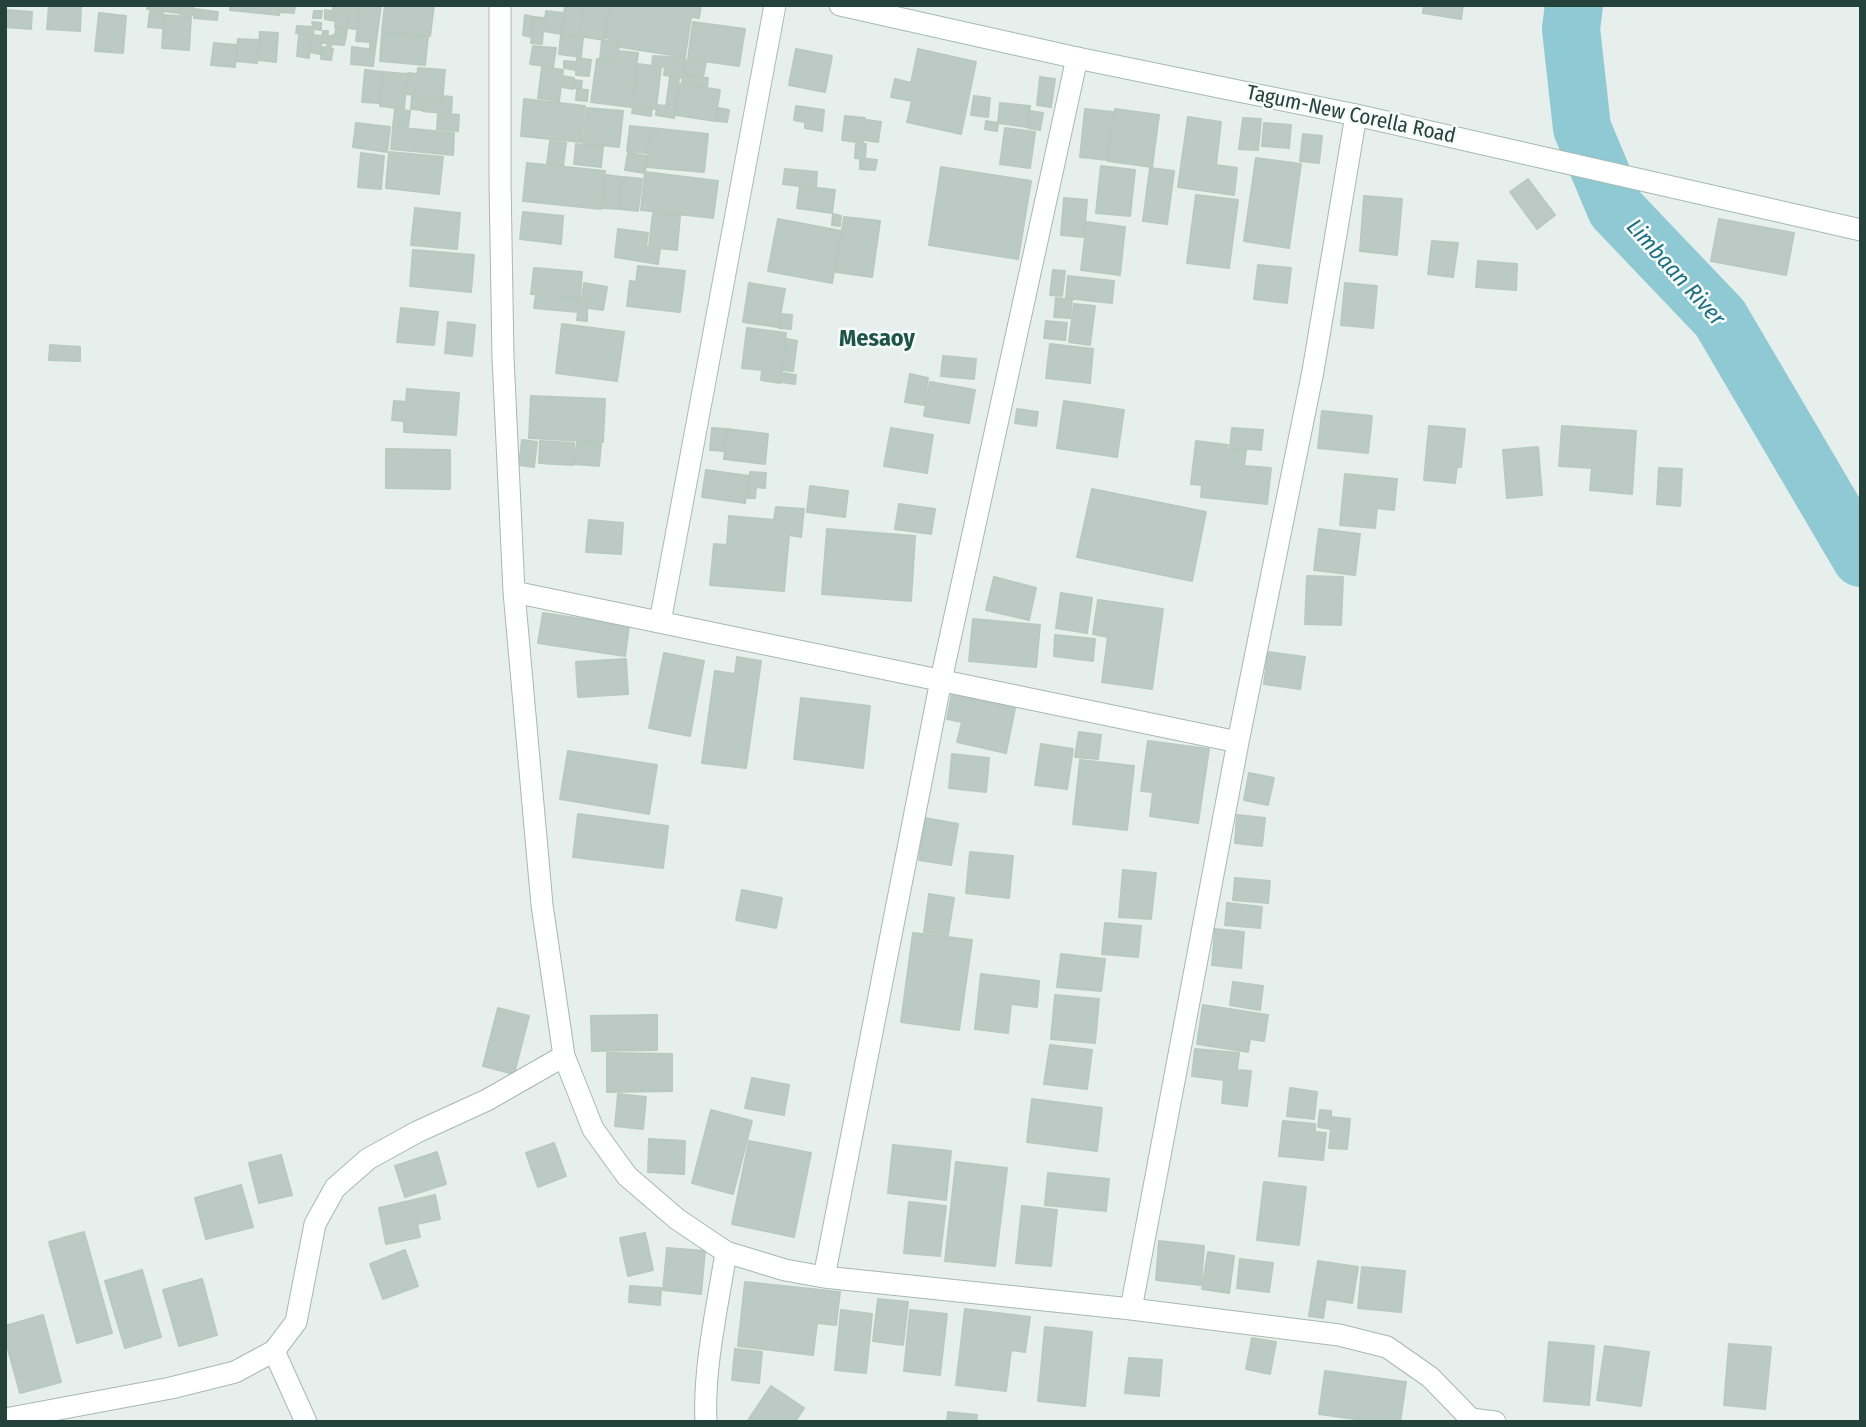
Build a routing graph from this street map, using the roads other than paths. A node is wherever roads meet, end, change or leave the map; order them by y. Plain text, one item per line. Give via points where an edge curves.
1 (500, 5) edge
2 (775, 5) edge
3 (840, 5) edge
4 (1077, 58) junction
5 (1356, 115) junction
6 (1861, 230) edge
7 (514, 592) junction
8 (660, 622) junction
9 (941, 680) junction
10 (1238, 742) junction
11 (564, 1056) junction
12 (726, 1252) junction
13 (824, 1277) junction
14 (1131, 1309) junction
15 (274, 1351) junction
16 (5, 1419) edge
17 (1471, 1420) edge
18 (306, 1422) edge
19 (706, 1422) edge
20 (1495, 1422) edge

1 - 7 street via 503,343
2 - 8 street
3 - 4 street, Tagum-New Corella Road
4 - 5 street, Tagum-New Corella Road
4 - 9 street
5 - 6 street, Tagum-New Corella Road
5 - 10 street via 1313,371
7 - 8 street
7 - 11 street via 542,905
8 - 9 street
9 - 10 street
9 - 13 street
10 - 14 street
11 - 12 street via 593,1129 627,1176 677,1219
11 - 15 street via 368,1159 335,1188 315,1224 296,1322
12 - 13 street
12 - 19 street
13 - 14 street
14 - 17 street via 1339,1335 1387,1347 1430,1377
15 - 16 street via 235,1372
15 - 18 street
17 - 20 street

